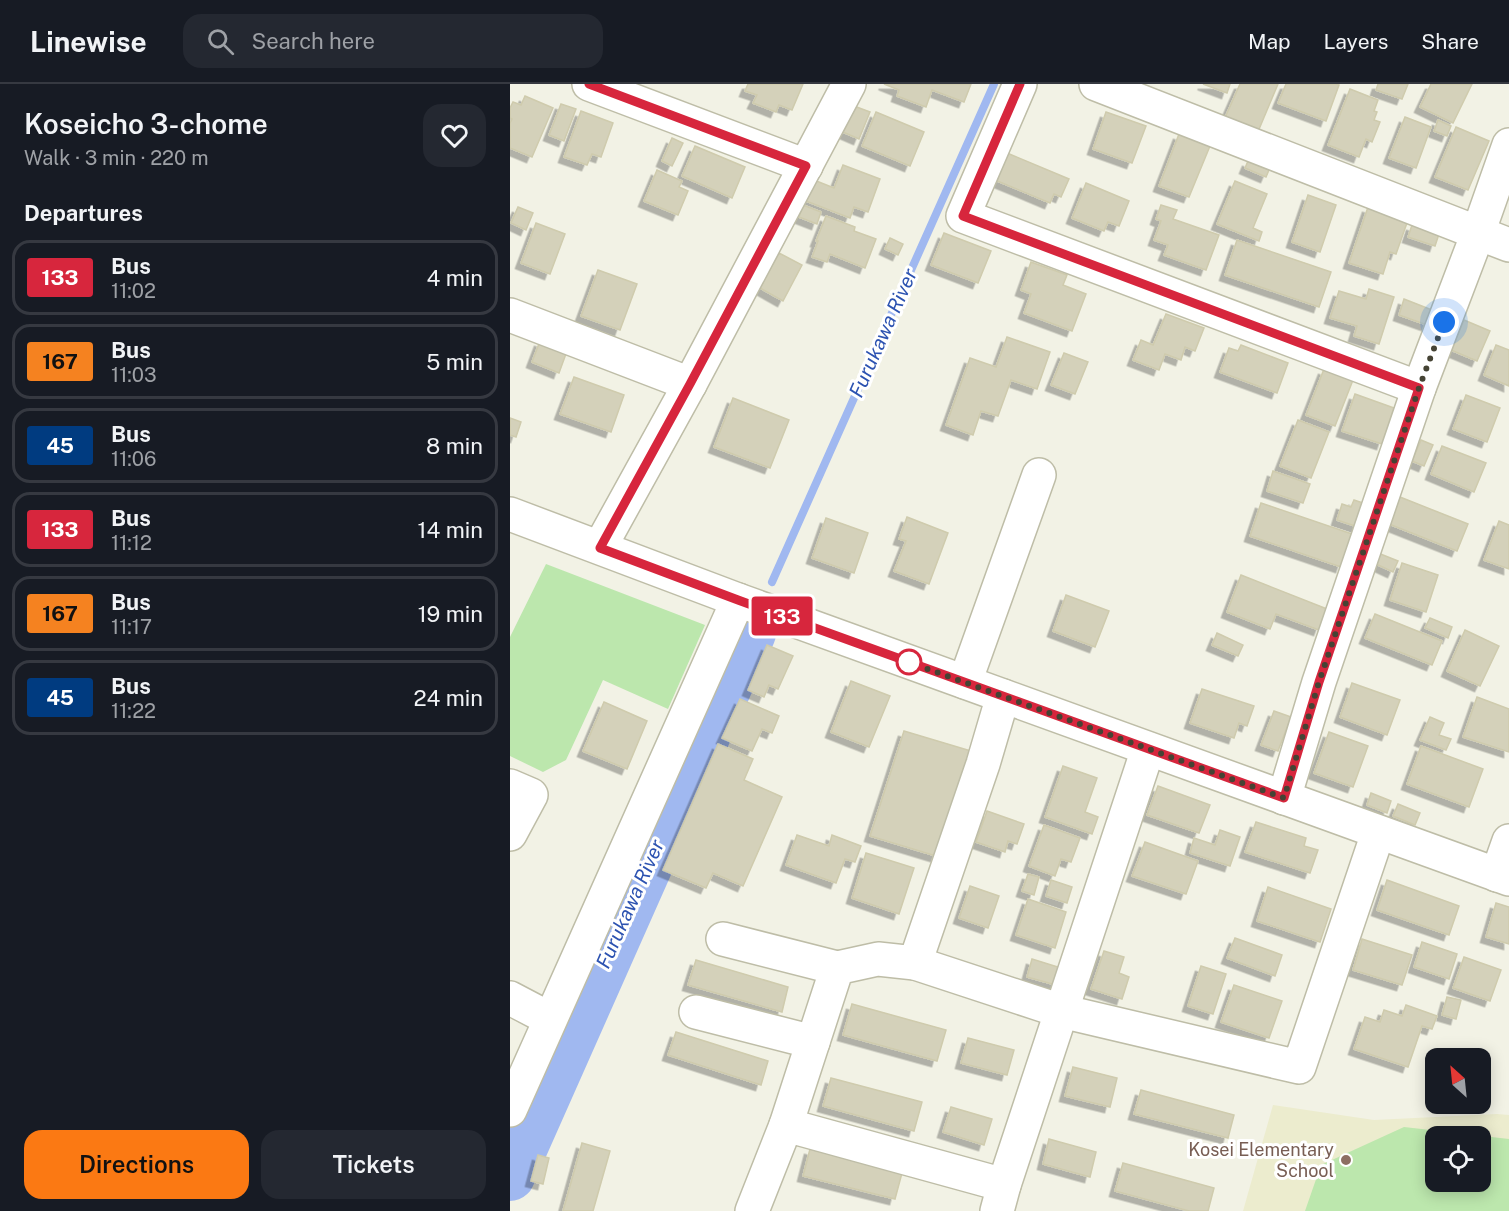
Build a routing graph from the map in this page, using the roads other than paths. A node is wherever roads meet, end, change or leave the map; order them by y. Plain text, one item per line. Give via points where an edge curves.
1 (589, 84) edge
2 (849, 84) edge
3 (1020, 84) edge
4 (1096, 84) edge
5 (1509, 145) edge
6 (806, 166) junction
7 (1478, 233) junction
8 (1509, 245) edge
9 (510, 315) edge
10 (690, 384) junction
11 (1419, 388) junction
12 (1039, 475) dead end
13 (510, 514) edge
14 (600, 548) junction
15 (738, 600) junction
16 (965, 682) junction
17 (1003, 696) junction
18 (1148, 749) junction
19 (510, 786) edge
20 (1284, 798) junction
21 (1378, 833) junction
22 (510, 834) edge
23 (1509, 841) edge
24 (1503, 877) edge
25 (723, 939) dead end
26 (915, 963) junction
27 (837, 968) junction
28 (510, 998) edge
29 (1061, 1011) junction
30 (696, 1012) dead end
31 (550, 1018) junction
32 (813, 1042) junction
33 (510, 1110) edge
34 (786, 1125) junction
35 (1001, 1198) edge
36 (752, 1211) edge

1 - 6 street
2 - 6 street
3 - 11 street via 963,216
4 - 7 street
5 - 7 street
6 - 10 street
7 - 8 street
7 - 11 street
9 - 10 street
10 - 14 street
11 - 20 street via 1319,682
12 - 16 street
13 - 14 street
14 - 15 street
15 - 16 street
15 - 31 street
16 - 17 street
17 - 18 street
17 - 26 street
18 - 20 street
18 - 29 street
19 - 22 street via 531,795
20 - 21 street
21 - 24 street
21 - 29 street via 1299,1068
23 - 24 street
25 - 27 street
26 - 27 street via 878,959
26 - 29 street
27 - 32 street
28 - 31 street
29 - 35 street
30 - 32 street
31 - 33 street
32 - 34 street
34 - 35 street
34 - 36 street

